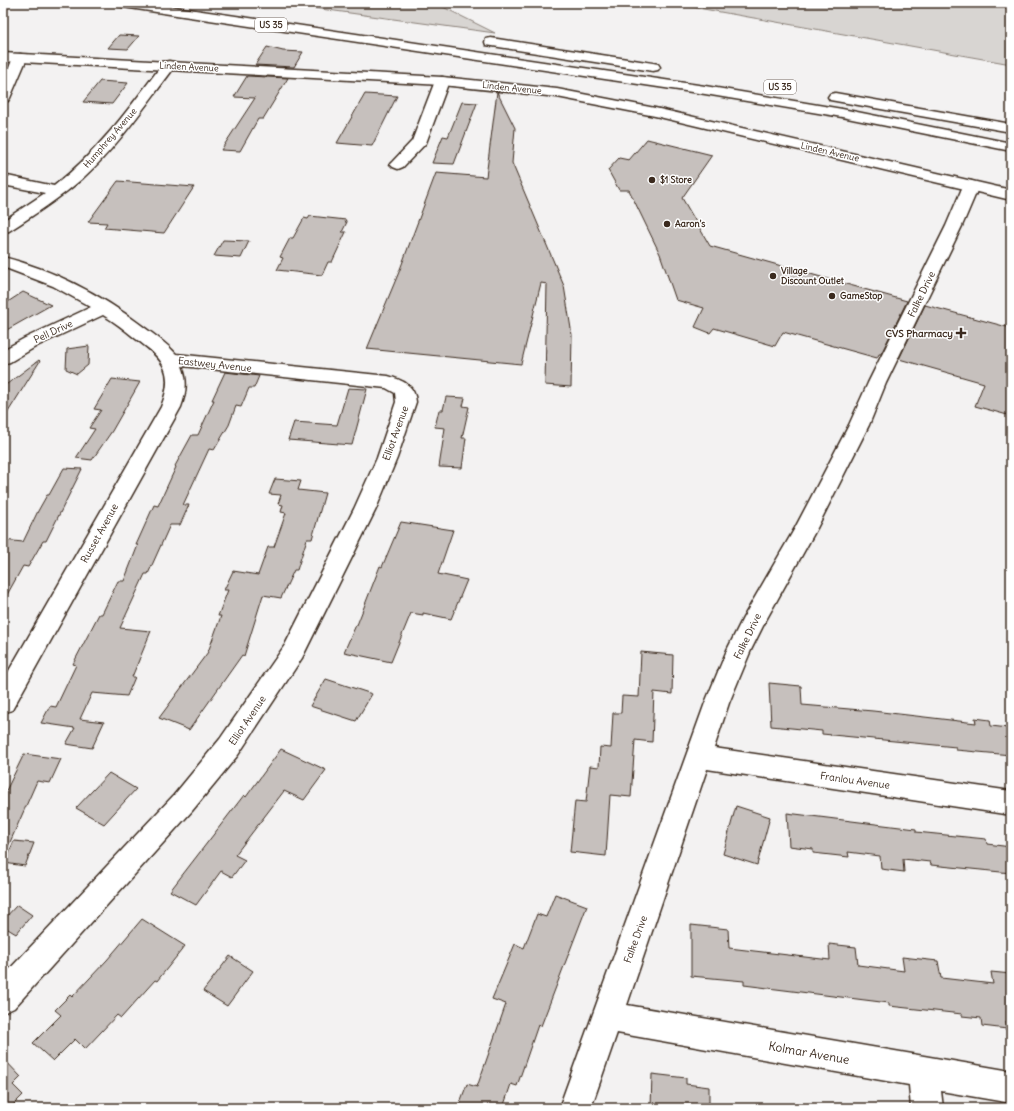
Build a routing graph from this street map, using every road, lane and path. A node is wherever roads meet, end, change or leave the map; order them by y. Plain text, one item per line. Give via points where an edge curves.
1 (123, 3) edge
2 (481, 41) dead end
3 (3, 57) edge
4 (20, 58) junction
5 (169, 65) junction
6 (667, 69) dead end
7 (442, 81) junction
8 (819, 94) dead end
9 (3, 98) edge
10 (1011, 127) edge
11 (1011, 147) edge
12 (398, 164) dead end
13 (3, 180) edge
14 (971, 186) junction
15 (58, 191) junction
16 (1011, 195) edge
17 (3, 228) edge
18 (3, 262) edge
19 (105, 307) junction
20 (3, 358) edge
21 (170, 359) junction
22 (403, 390) joint
23 (3, 703) edge
24 (698, 757) junction
25 (1011, 803) edge
26 (3, 998) edge
27 (607, 1016) junction
28 (923, 1072) junction
29 (1011, 1087) edge
30 (574, 1108) edge
31 (927, 1108) edge

1 - 11 main road, US 35 via 705,90 842,113
2 - 6 main road
3 - 4 main road, Linden Avenue
4 - 5 main road, Linden Avenue
4 - 9 main road
5 - 7 main road, Linden Avenue
5 - 15 main road, Humphrey Avenue via 96,156
7 - 12 main road via 418,143
7 - 14 main road, Linden Avenue via 588,98
8 - 10 main road
13 - 15 main road
14 - 16 main road, Linden Avenue
14 - 24 main road, Falke Drive via 859,425 744,640 717,703
15 - 17 main road, Humphrey Avenue
18 - 19 main road, Eastwey Avenue via 62,284
19 - 20 main road, Pell Drive
19 - 21 main road, Eastwey Avenue via 154,343
21 - 22 main road, Eastwey Avenue via 388,382
21 - 23 main road, Russet Avenue via 176,372 177,383 171,407
22 - 26 main road, Elliot Avenue via 406,402 387,458 365,509 294,651 229,747 183,803
24 - 25 main road, Franlou Avenue
24 - 27 main road, Falke Drive
27 - 28 main road, Kolmar Avenue
27 - 30 main road, Falke Drive
28 - 29 main road, Kolmar Avenue
28 - 31 main road

